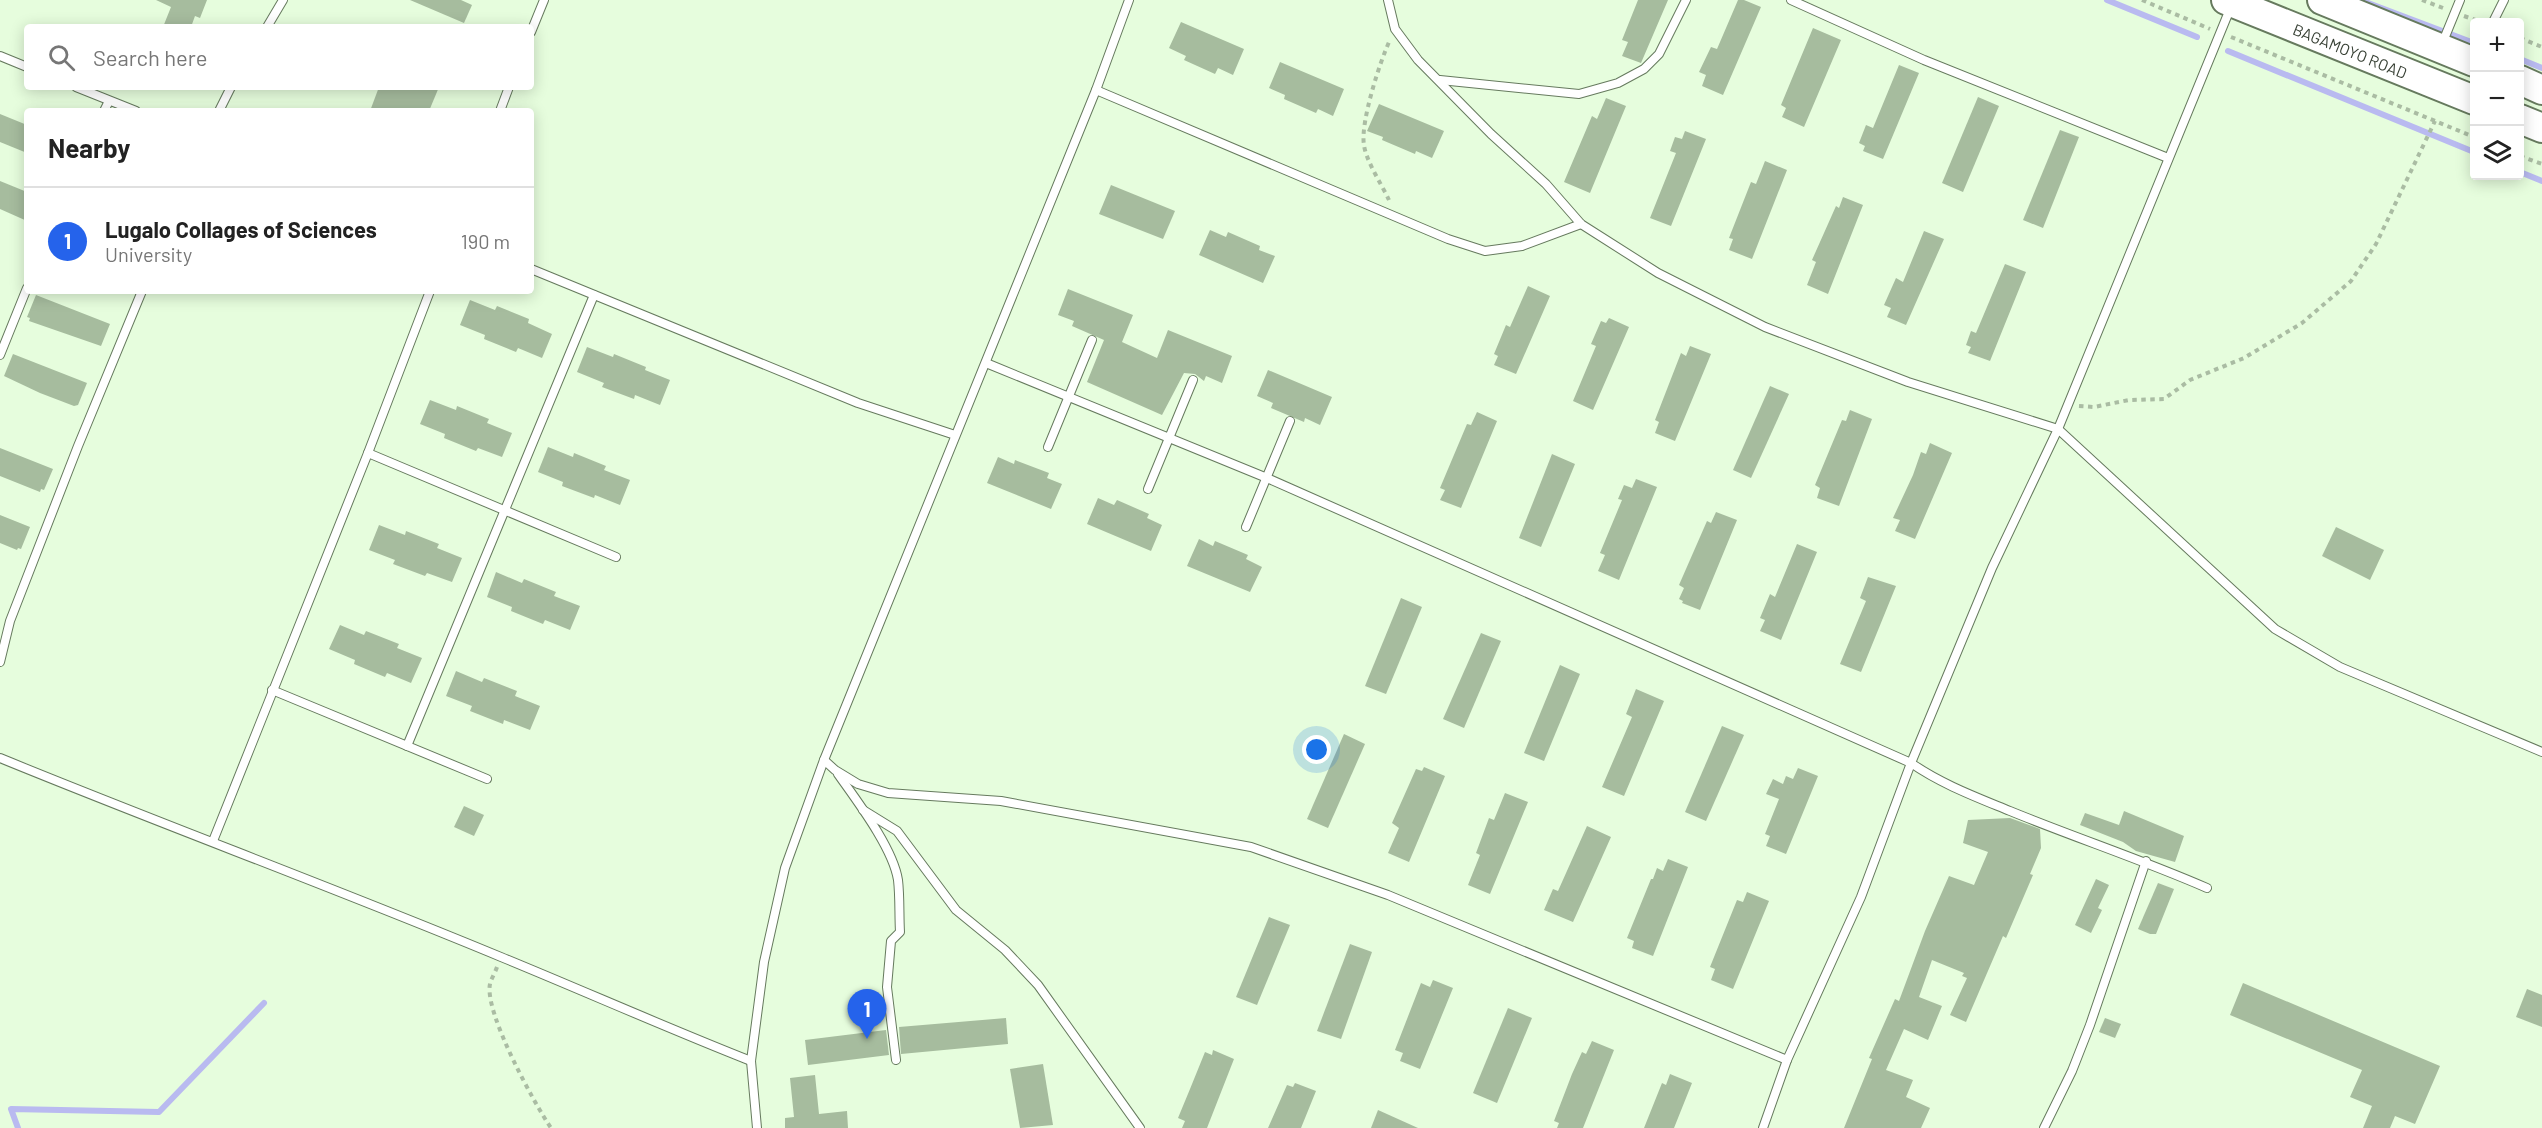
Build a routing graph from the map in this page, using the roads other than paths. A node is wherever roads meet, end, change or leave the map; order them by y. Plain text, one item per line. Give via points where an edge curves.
1 (283, 0) edge
2 (544, 0) edge
3 (1129, 0) edge
4 (1388, 0) edge
5 (1686, 0) edge
6 (1791, 0) edge
7 (2322, 0) edge
8 (2460, 0) edge
9 (2504, 0) edge
10 (2231, 1) edge
11 (2495, 18) edge
12 (269, 24) edge
13 (534, 25) edge
14 (2441, 49) junction
15 (0, 56) edge
16 (2470, 60) edge
17 (24, 66) edge
18 (1440, 80) junction
19 (2524, 83) edge
20 (84, 90) edge
21 (230, 90) edge
22 (508, 90) edge
23 (1096, 90) junction
24 (2542, 90) edge
25 (2470, 98) edge
26 (109, 100) junction
27 (105, 108) edge
28 (129, 108) edge
29 (220, 108) edge
30 (501, 108) edge
31 (2524, 121) edge
32 (2542, 128) edge
33 (2168, 158) junction
34 (1581, 224) junction
35 (534, 270) edge
36 (25, 294) edge
37 (141, 294) edge
38 (429, 294) edge
39 (594, 295) junction
40 (1092, 340) dead end
41 (0, 355) edge
42 (986, 363) junction
43 (1193, 380) dead end
44 (1069, 397) junction
45 (1290, 421) dead end
46 (2058, 429) junction
47 (955, 435) junction
48 (1170, 438) junction
49 (1048, 447) dead end
50 (368, 453) junction
51 (1267, 478) junction
52 (1148, 489) dead end
53 (504, 511) junction
54 (1246, 527) dead end
55 (616, 557) dead end
56 (0, 662) edge
57 (272, 690) junction
58 (407, 746) junction
59 (2542, 752) edge
60 (0, 758) edge
61 (824, 760) junction
62 (1911, 763) junction
63 (835, 770) junction
64 (487, 779) dead end
65 (863, 810) junction
66 (213, 841) junction
67 (2146, 861) junction
68 (2207, 888) dead end
69 (1787, 1059) junction
70 (896, 1060) dead end
71 (751, 1061) junction
72 (757, 1128) edge
73 (1140, 1128) edge
74 (1763, 1128) edge
75 (2044, 1128) edge

1 - 12 lane
2 - 13 lane
3 - 23 lane
4 - 18 lane via 1395,29 1418,60
5 - 18 lane via 1659,54 1644,69 1618,83 1579,94
6 - 33 lane via 1924,60
7 - 14 highway
8 - 14 lane
9 - 11 lane
10 - 25 highway, BAGAMOYO ROAD
10 - 33 lane via 2221,34
14 - 16 highway
15 - 17 lane
18 - 34 lane
19 - 24 highway
20 - 26 lane
21 - 29 lane
22 - 30 lane
23 - 34 lane via 1448,239 1485,251 1522,246
23 - 42 lane
26 - 27 lane
26 - 28 lane
31 - 32 highway
33 - 46 lane
34 - 46 lane via 1658,273 1765,327 1908,382
35 - 39 lane
36 - 41 lane
37 - 56 lane via 10,621
38 - 50 lane
39 - 47 lane via 858,403
39 - 53 lane
40 - 44 lane
42 - 44 lane
42 - 47 lane
43 - 48 lane
44 - 48 lane
44 - 49 lane
45 - 51 lane
46 - 59 lane via 2275,629 2340,667
46 - 62 lane via 1992,568
47 - 61 lane
48 - 51 lane
48 - 52 lane
50 - 53 lane
50 - 57 lane
51 - 54 lane
51 - 62 lane
53 - 55 lane
53 - 58 lane
57 - 58 lane
57 - 66 lane
58 - 64 lane
60 - 66 lane
61 - 63 lane
61 - 71 lane via 785,868 764,962
62 - 67 lane via 1926,774 2070,836
62 - 69 lane via 1861,897
63 - 65 lane
63 - 69 lane via 858,784 888,793 1001,801 1251,847 1388,895
65 - 70 lane via 891,858 898,879 900,932 891,941 887,987
65 - 73 lane via 897,831 956,910 1005,950 1038,985
66 - 71 lane
67 - 68 lane
67 - 75 lane via 2090,1025
69 - 74 lane
71 - 72 lane

